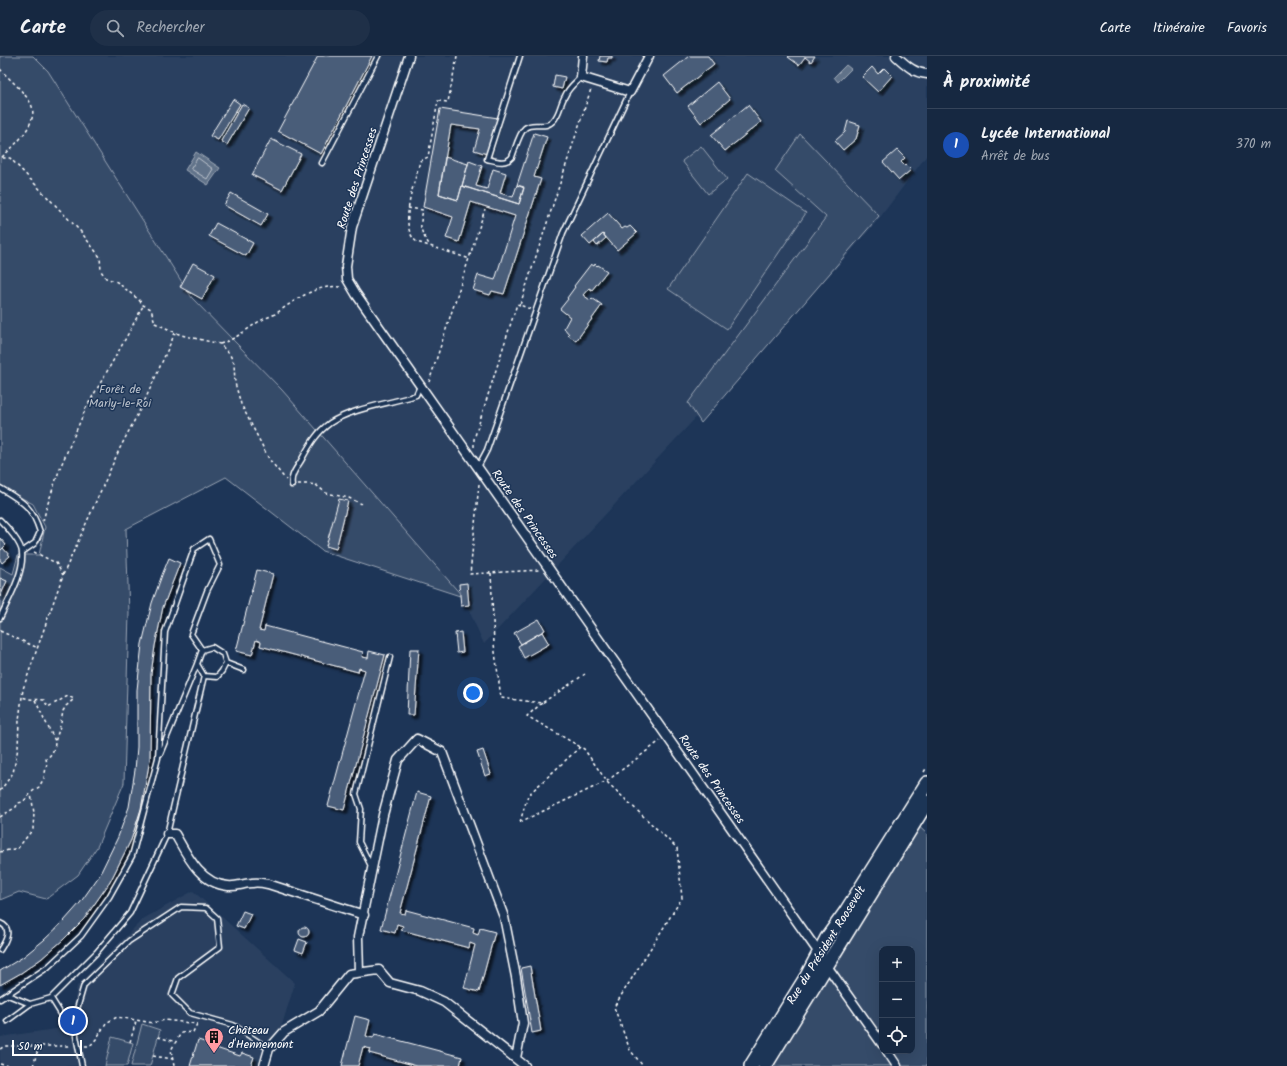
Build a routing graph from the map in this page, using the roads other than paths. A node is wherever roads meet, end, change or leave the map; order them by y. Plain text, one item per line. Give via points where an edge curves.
1 (378, 56) edge
2 (409, 56) edge
3 (520, 56) edge
4 (583, 56) edge
5 (649, 56) edge
6 (896, 56) edge
7 (927, 74) edge
8 (581, 77) junction
9 (630, 92) junction
10 (322, 163) dead end
11 (424, 387) junction
12 (477, 466) junction
13 (292, 485) road end
14 (0, 488) edge
15 (0, 520) edge
16 (22, 552) junction
17 (0, 618) edge
18 (202, 650) junction
19 (390, 657) dead end
20 (226, 663) junction
21 (197, 664) junction
22 (244, 670) dead end
23 (204, 676) junction
24 (158, 758) junction
25 (927, 783) edge
26 (927, 802) edge
27 (167, 834) junction
28 (372, 869) junction
29 (364, 915) junction
30 (0, 922) edge
31 (0, 950) edge
32 (819, 953) junction
33 (827, 966) junction
34 (359, 972) junction
35 (8, 995) junction
36 (51, 998) junction
37 (0, 999) edge
38 (30, 1004) junction
39 (7, 1021) dead end
40 (66, 1022) dead end
41 (879, 1040) edge
42 (269, 1050) junction
43 (889, 1054) edge
44 (516, 1058) junction
45 (82, 1066) edge
46 (264, 1066) edge
47 (525, 1066) edge
48 (751, 1066) edge
49 (765, 1066) edge
50 (897, 1066) edge

1 - 10 lane
2 - 11 street, Route des Princesses via 352,227 346,266 347,280
3 - 8 lane via 487,159 501,162 510,160 522,131 526,127 550,124 558,113 564,96
4 - 8 street
5 - 9 street
6 - 7 street via 920,74
8 - 9 street
9 - 12 lane via 563,233 487,450
11 - 12 street, Route des Princesses
11 - 13 lane via 410,398 356,412 330,423 317,435 304,455 292,475
12 - 32 street, Route des Princesses
14 - 16 lane via 25,503 36,518 40,532 35,543
15 - 16 lane via 11,531
16 - 17 lane via 20,573
18 - 20 lane via 212,647 223,654
18 - 21 lane
18 - 24 lane via 191,634 220,565 209,539 194,550 165,632
19 - 28 lane via 356,794 361,808 359,842
20 - 22 lane
20 - 23 lane via 217,677
21 - 23 lane
21 - 24 lane
23 - 27 lane
24 - 35 lane via 132,856 109,897 81,936 48,967
25 - 32 main road, Rue du Président Roosevelt
26 - 33 main road, Rue du Président Roosevelt
27 - 29 street via 175,834 191,862 203,875 217,883 227,886 268,884
27 - 36 lane via 130,913 96,953
28 - 29 street
28 - 44 street via 398,760 417,738 442,752 504,917 523,1023
29 - 34 street via 358,937
30 - 31 lane via 7,928 7,934
32 - 48 main road, Rue du Président Roosevelt
33 - 41 street
33 - 49 main road, Rue du Président Roosevelt
34 - 42 street via 349,974 319,1011 284,1032
34 - 44 street via 378,970 390,983 420,991 444,1002
35 - 37 lane
35 - 38 lane
36 - 38 lane
36 - 40 lane
38 - 39 lane
42 - 45 lane via 232,1025 190,1013 172,995 178,978 220,947 217,918 206,908 181,907 129,941 84,986 77,1009 76,1025
42 - 46 street
43 - 50 street
44 - 47 street

